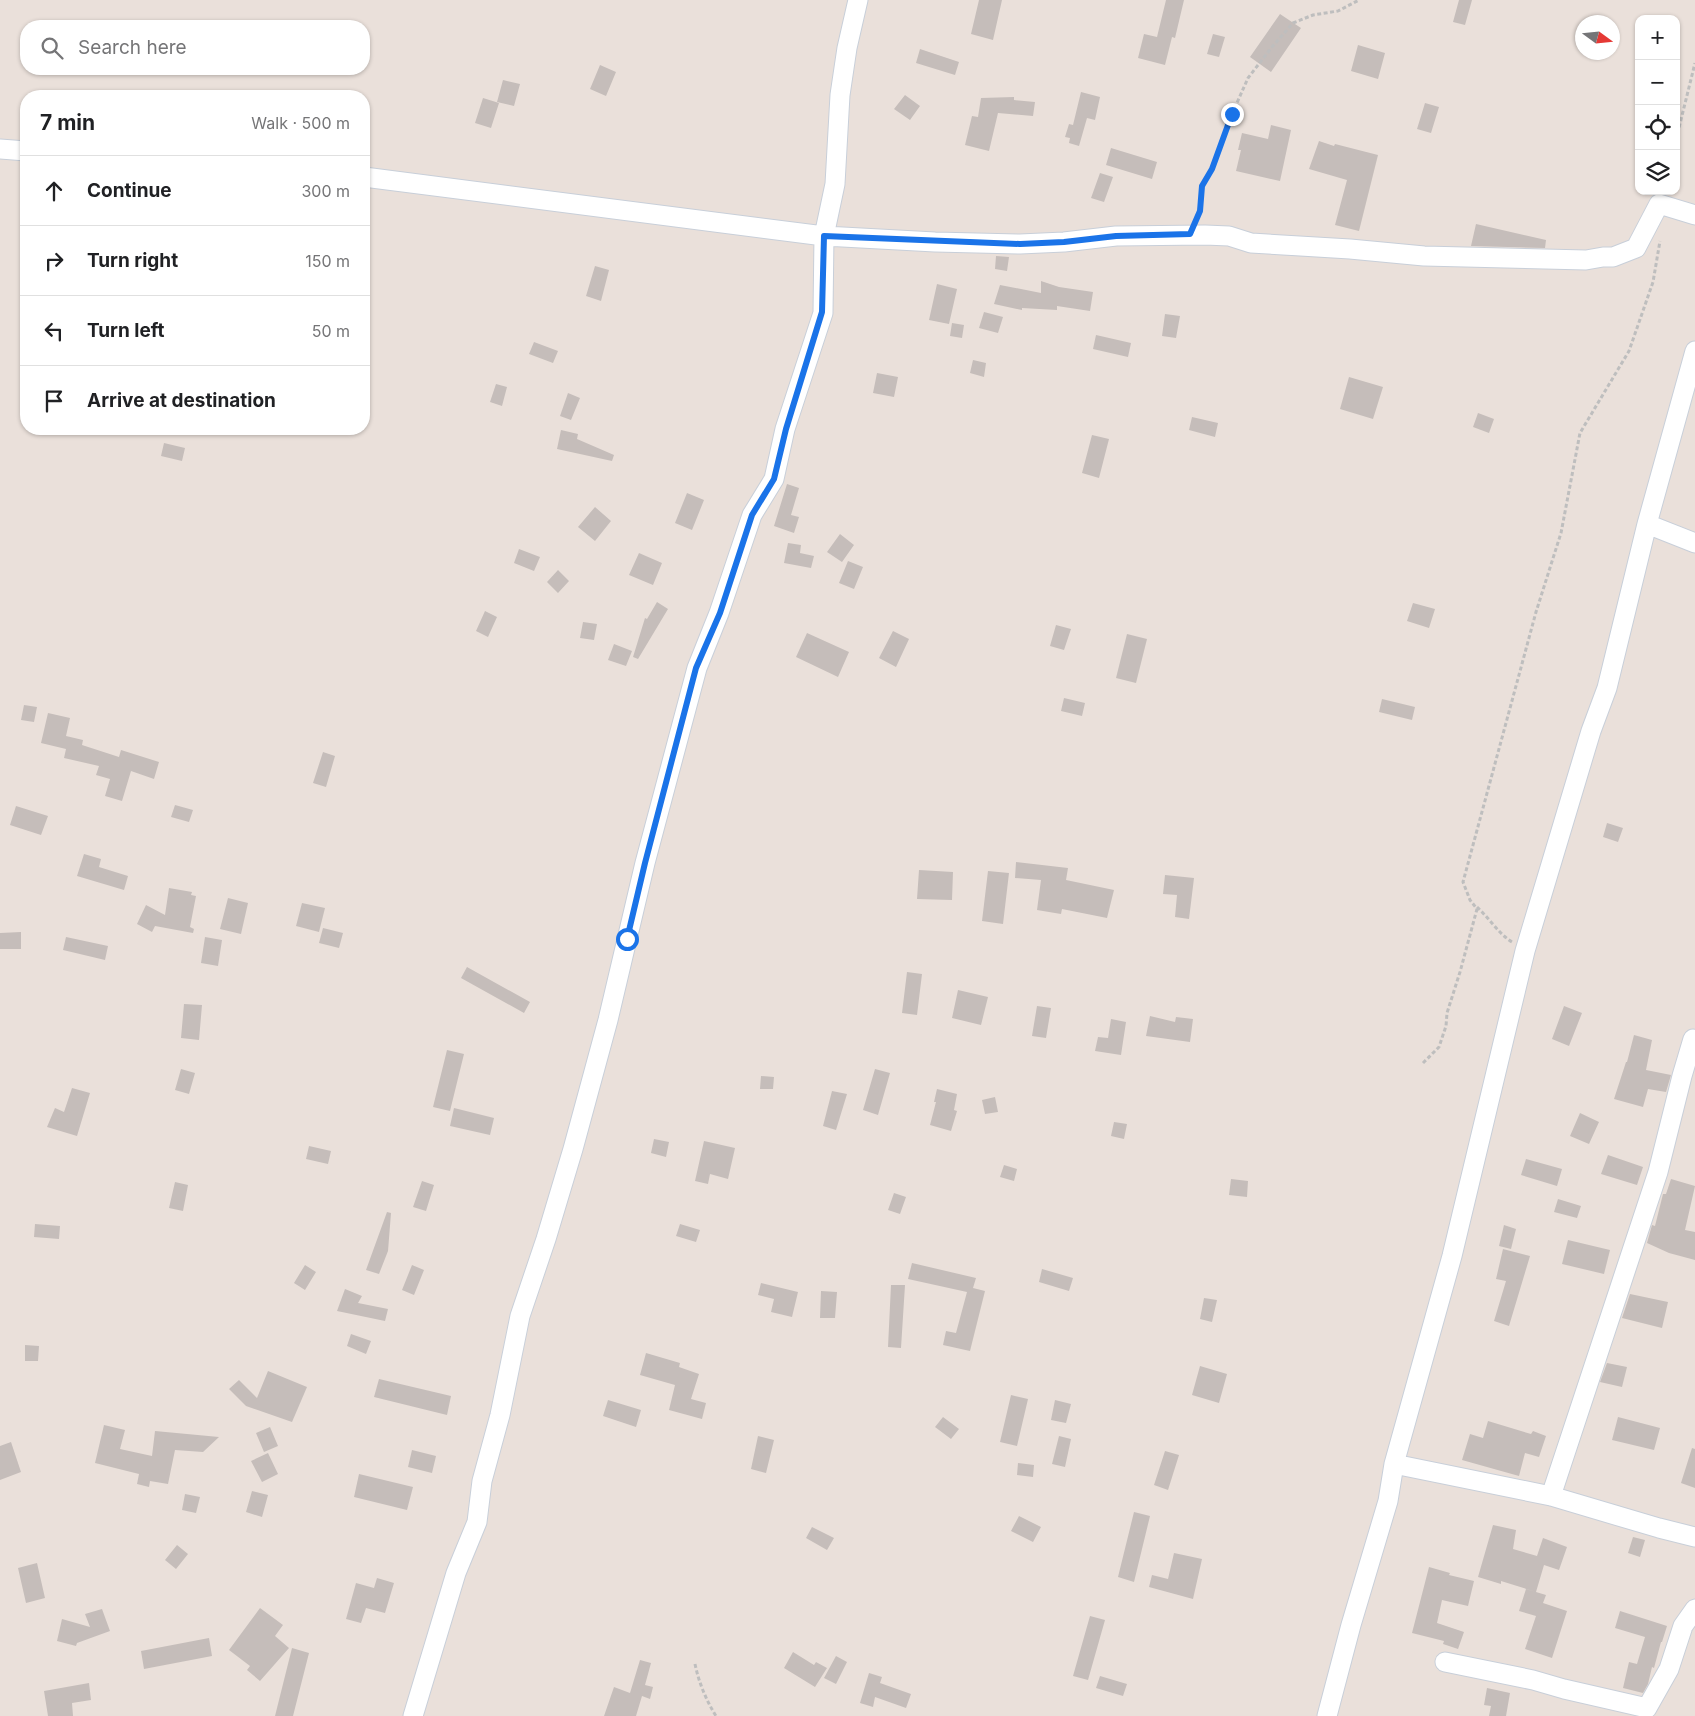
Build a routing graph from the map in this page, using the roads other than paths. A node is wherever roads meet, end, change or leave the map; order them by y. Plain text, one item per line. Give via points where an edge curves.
1 (858, 0) edge
2 (0, 149) edge
3 (20, 151) edge
4 (370, 178) edge
5 (1695, 214) edge
6 (824, 236) junction
7 (1695, 351) edge
8 (1646, 524) junction
9 (1695, 543) edge
10 (1693, 1039) dead end
11 (1394, 1464) junction
12 (1551, 1496) junction
13 (1695, 1537) edge
14 (1695, 1609) edge
15 (1445, 1662) dead end
16 (413, 1716) edge
17 (1327, 1716) edge

1 - 6 street via 840,95 835,184
2 - 3 street
4 - 6 street
5 - 6 street via 1659,204 1636,248 1613,257 1586,260 1424,256 1251,243 1229,236 1190,234 1020,244
6 - 16 street via 822,312 774,479 752,515 720,613 696,668 608,1020 546,1239 520,1316 500,1415 482,1481 477,1522 456,1573
7 - 8 street
8 - 9 street
8 - 11 street via 1607,688 1591,730 1525,951 1452,1256
10 - 12 street via 1658,1172
11 - 12 street
11 - 17 street via 1388,1502
12 - 13 street
14 - 15 street via 1683,1626 1669,1668 1646,1708

